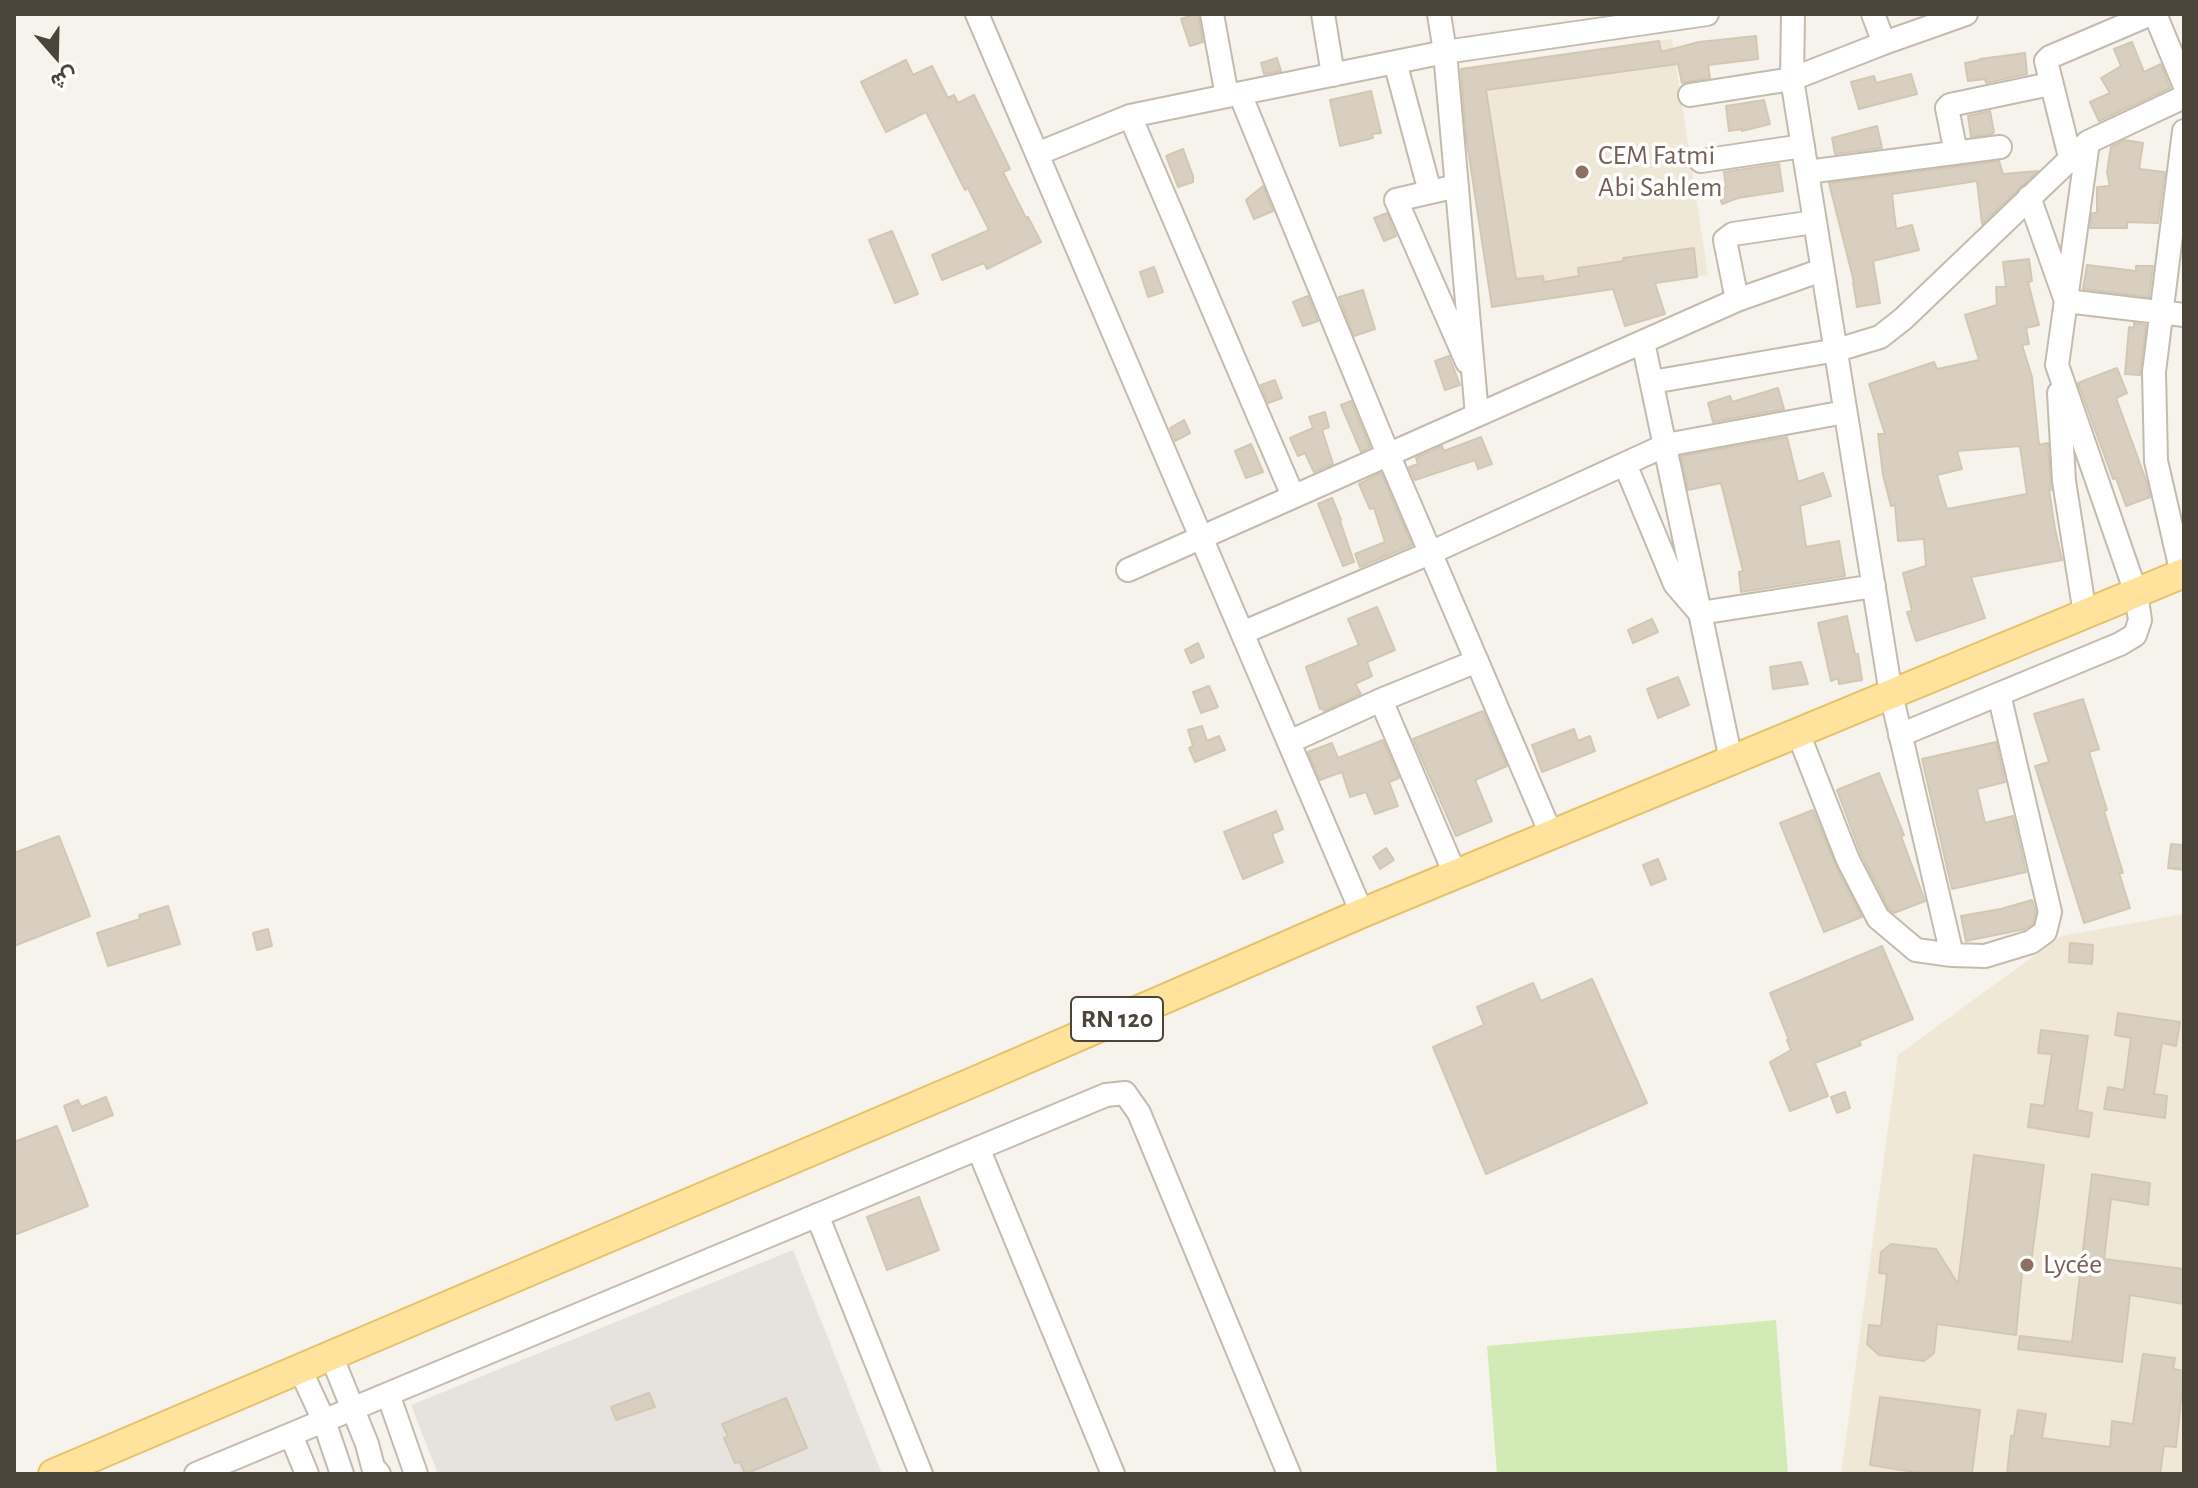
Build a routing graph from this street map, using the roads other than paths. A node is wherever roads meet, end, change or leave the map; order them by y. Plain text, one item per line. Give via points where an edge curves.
1 (977, 14) edge
2 (1212, 14) edge
3 (1323, 14) edge
4 (1439, 14) edge
5 (1706, 14) edge
6 (1793, 14) edge
7 (1873, 14) edge
8 (1966, 14) edge
9 (2153, 14) edge
10 (1582, 23) edge
11 (1884, 43) junction
12 (1445, 52) junction
13 (1395, 62) junction
14 (1333, 75) junction
15 (1792, 79) junction
16 (2050, 84) junction
17 (2184, 84) edge
18 (1233, 95) junction
19 (1690, 95) dead end
20 (2184, 97) edge
21 (1130, 116) junction
22 (2184, 131) edge
23 (2088, 142) junction
24 (1803, 146) junction
25 (2000, 147) dead end
26 (1956, 153) junction
27 (1037, 154) junction
28 (2070, 157) junction
29 (1701, 161) dead end
30 (1807, 172) junction
31 (1457, 186) junction
32 (1430, 192) junction
33 (2029, 197) junction
34 (1814, 222) junction
35 (1822, 270) junction
36 (1737, 300) junction
37 (2066, 301) junction
38 (2161, 312) junction
39 (2184, 315) edge
40 (1643, 342) junction
41 (1837, 350) junction
42 (2057, 365) junction
43 (1474, 379) junction
44 (1652, 382) junction
45 (1845, 412) junction
46 (1477, 415) junction
47 (1666, 445) junction
48 (1388, 454) junction
49 (1625, 464) junction
50 (1293, 496) junction
51 (1201, 537) junction
52 (1430, 553) junction
53 (1128, 570) dead end
54 (2183, 574) edge
55 (1874, 586) junction
56 (2136, 593) junction
57 (1700, 613) junction
58 (2085, 614) junction
59 (1242, 633) junction
60 (1477, 661) junction
61 (1891, 694) junction
62 (1999, 694) junction
63 (1381, 700) junction
64 (1798, 733) junction
65 (1900, 735) junction
66 (1289, 742) junction
67 (1731, 760) junction
68 (1551, 834) junction
69 (1455, 874) junction
70 (1362, 913) junction
71 (1952, 955) junction
72 (978, 1148) junction
73 (817, 1215) junction
74 (331, 1355) junction
75 (300, 1369) junction
76 (388, 1394) junction
77 (352, 1409) junction
78 (324, 1421) junction
79 (291, 1435) junction
80 (53, 1474) edge
81 (196, 1474) edge
82 (307, 1474) edge
83 (342, 1474) edge
84 (379, 1474) edge
85 (416, 1474) edge
86 (921, 1474) edge
87 (1113, 1474) edge
88 (1289, 1474) edge

1 - 27 street
2 - 18 street
3 - 14 street
4 - 12 street
5 - 10 street
6 - 15 street
7 - 11 street
8 - 11 street
9 - 16 street via 2050,57
9 - 17 street
10 - 12 street
11 - 15 street
12 - 13 street
12 - 31 street
13 - 14 street
13 - 32 street
14 - 18 street
15 - 19 street
15 - 24 street
16 - 26 street via 1950,105
16 - 28 street
18 - 21 street
18 - 48 street
20 - 23 street
21 - 27 street
21 - 50 street
22 - 38 street
23 - 28 street
23 - 37 street
24 - 29 street
24 - 30 street
25 - 26 street
26 - 30 street
27 - 51 street
28 - 33 street
30 - 34 street
31 - 32 street
31 - 43 street
32 - 43 street via 1396,200
33 - 37 street
33 - 41 street via 1903,319 1880,337
34 - 35 street
34 - 36 street via 1733,234 1725,240
35 - 36 street
35 - 41 street
36 - 40 street
37 - 38 street
37 - 42 street
38 - 39 street
38 - 54 street via 2154,372 2156,461
40 - 44 street
40 - 46 street
41 - 44 street
41 - 45 street
42 - 56 street
42 - 58 street via 2064,481
43 - 46 street
44 - 47 street
45 - 47 street
45 - 55 street
46 - 48 street
47 - 49 street
47 - 57 street
48 - 50 street
48 - 52 street
49 - 52 street
49 - 57 street via 1675,584
50 - 51 street
51 - 53 street
51 - 59 street
52 - 59 street
52 - 60 street
54 - 56 main road, RN 120
55 - 57 street
55 - 61 street
56 - 58 main road, RN 120
56 - 62 street via 2140,620 2135,635
57 - 67 street
58 - 61 main road, RN 120
59 - 66 street
60 - 63 street
60 - 68 street
61 - 64 main road, RN 120
61 - 65 street
62 - 65 street
62 - 71 street via 2050,912 2045,932 2031,942 1985,956
63 - 66 street
63 - 69 street
64 - 67 main road, RN 120
64 - 71 street via 1848,860 1878,918 1916,950
65 - 71 street
66 - 70 street
67 - 68 main road, RN 120
68 - 69 main road, RN 120
69 - 70 main road, RN 120
70 - 74 main road, RN 120
72 - 73 street
72 - 87 street
72 - 88 street via 1106,1095 1125,1093 1139,1113
73 - 76 street
73 - 86 street
74 - 75 main road, RN 120
74 - 77 street
75 - 78 street
75 - 80 main road, RN 120
76 - 77 street
76 - 85 street
77 - 78 street
77 - 84 street
78 - 79 street
78 - 83 street
79 - 81 street
79 - 82 street

